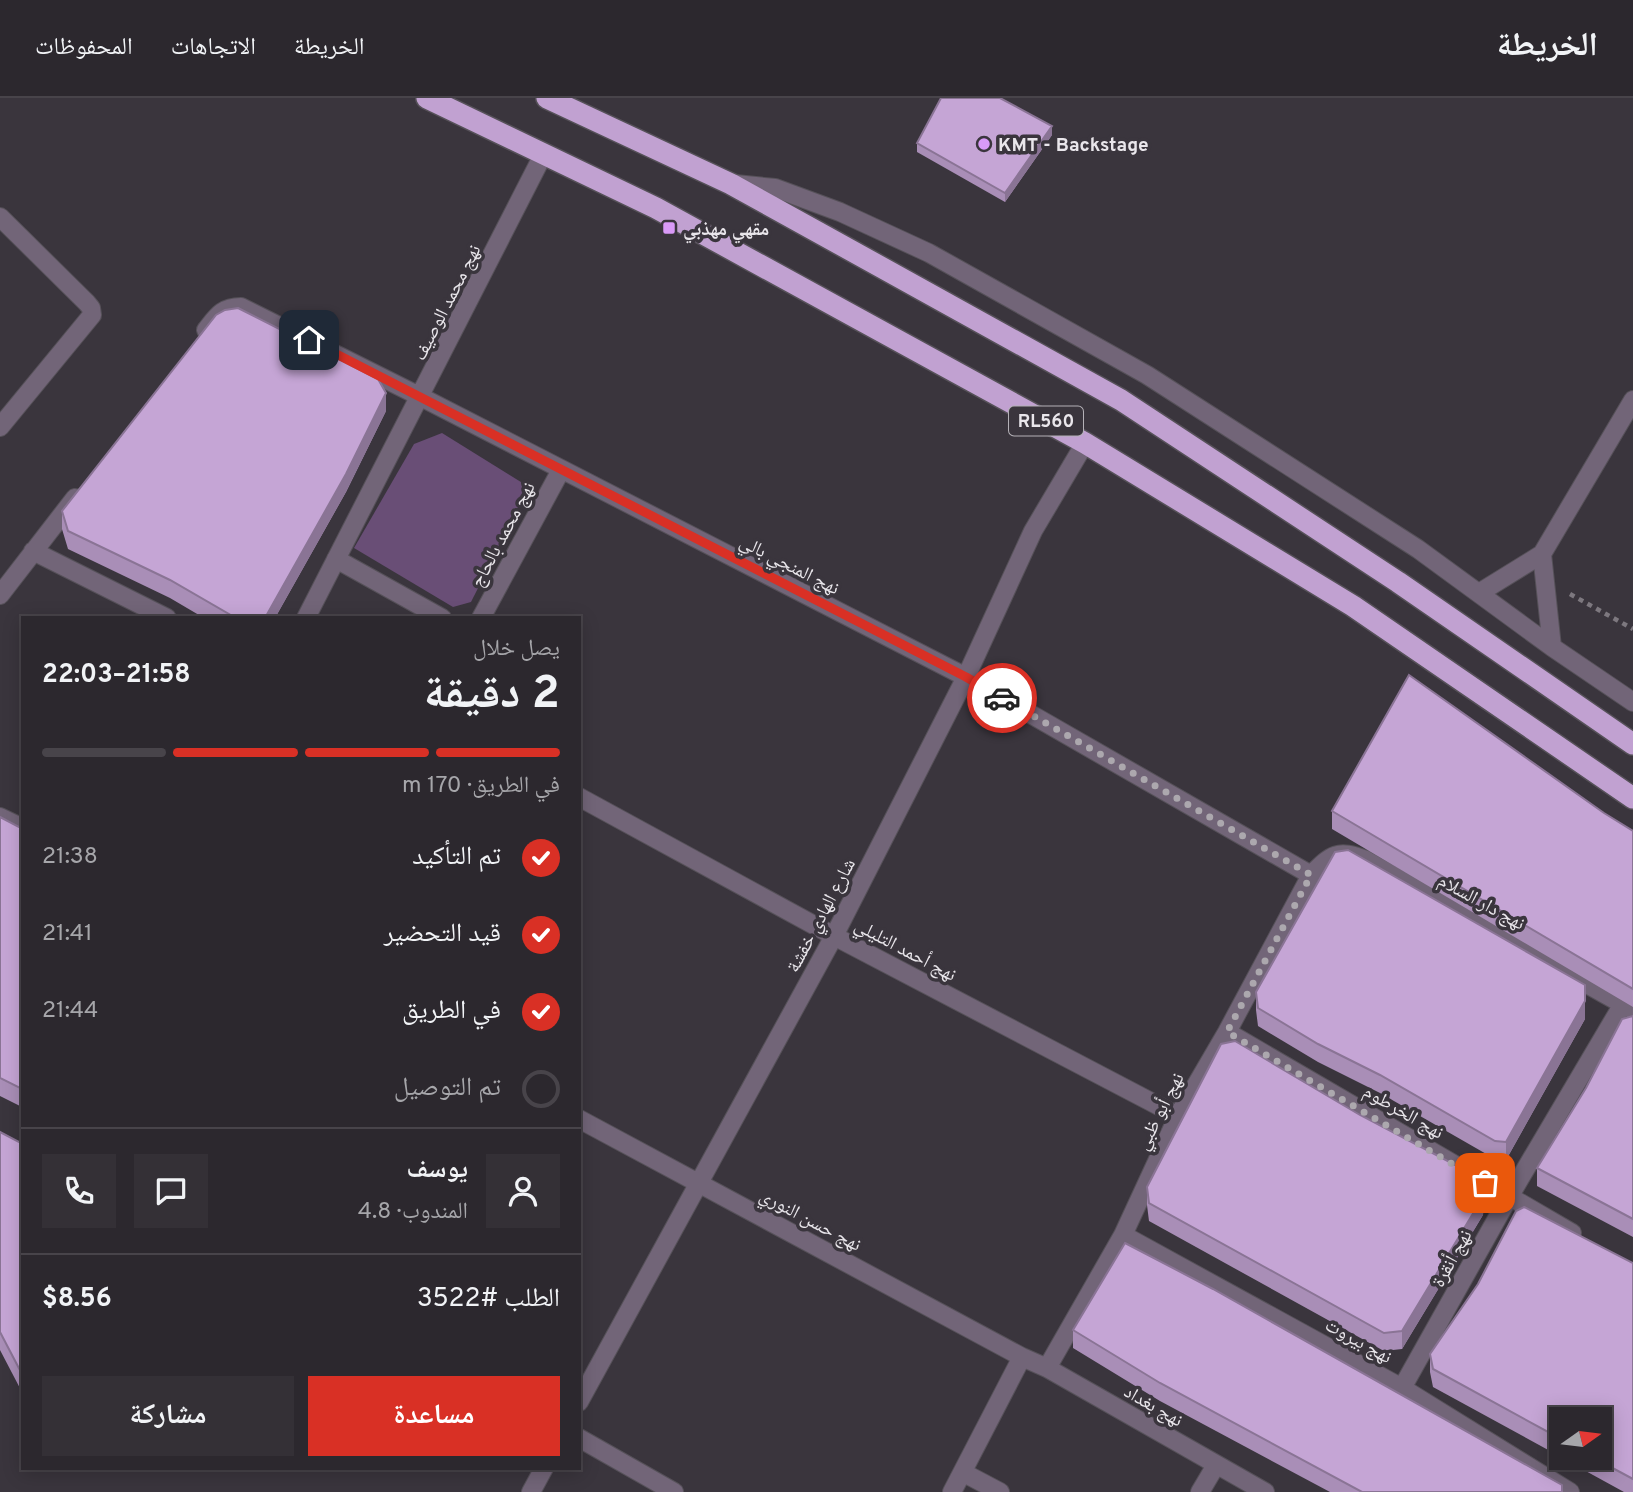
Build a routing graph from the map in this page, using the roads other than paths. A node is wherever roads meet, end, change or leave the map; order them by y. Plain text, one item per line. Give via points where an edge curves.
1 (427, 98) edge
2 (547, 98) edge
3 (544, 153) junction
4 (731, 184) junction
5 (0, 217) edge
6 (195, 344) edge
7 (421, 397) junction
8 (1633, 400) edge
9 (0, 427) edge
10 (1085, 443) junction
11 (561, 470) junction
12 (84, 486) edge
13 (33, 551) junction
14 (1542, 554) junction
15 (336, 559) junction
16 (1479, 593) junction
17 (0, 595) edge
18 (163, 616) edge
19 (307, 616) edge
20 (438, 616) edge
21 (482, 616) edge
22 (1552, 647) junction
23 (966, 677) junction
24 (1633, 702) edge
25 (1633, 744) edge
26 (581, 798) edge
27 (1633, 798) edge
28 (0, 817) edge
29 (21, 827) edge
30 (1311, 875) junction
31 (834, 936) junction
32 (1628, 1007) edge
33 (1227, 1032) junction
34 (1178, 1115) junction
35 (581, 1120) edge
36 (699, 1182) junction
37 (1509, 1197) junction
38 (1123, 1235) junction
39 (1588, 1242) edge
40 (1022, 1357) junction
41 (1047, 1368) junction
42 (1402, 1388) junction
43 (581, 1398) edge
44 (581, 1439) edge
45 (1216, 1465) junction
46 (543, 1470) edge
47 (964, 1473) junction
48 (531, 1492) edge
49 (674, 1492) edge
50 (952, 1492) edge
51 (1000, 1492) edge
52 (1200, 1492) edge
53 (1265, 1492) edge
54 (1570, 1492) edge

1 - 3 highway, RL560
2 - 4 highway, RL560
3 - 7 street, نهج محمد الوصيف
3 - 10 highway, RL560 via 656,208
4 - 16 street via 775,188 941,259 1147,375
4 - 25 highway, RL560 via 1121,400
5 - 9 street via 92,309 92,315
6 - 7 street, نهج المنجي بالي via 220,312 241,306
7 - 11 street, نهج المنجي بالي
7 - 15 street, نهج محمد الوصيف
8 - 14 street
10 - 23 street, شارع الهادي خفشة via 1034,531
10 - 27 highway, RL560 via 1353,606
11 - 21 street, نهج محمد بالحاج
11 - 23 street, نهج المنجي بالي
12 - 13 street
13 - 17 street
13 - 18 street
14 - 16 street
14 - 22 street
15 - 19 street, نهج محمد الوصيف
15 - 20 street
16 - 22 street
22 - 24 street
23 - 30 street, نهج المنجي بالي
23 - 31 street, شارع الهادي خفشة
26 - 31 street, نهج أحمد التليلي
28 - 29 street
30 - 32 street, نهج دار السلام via 1337,854 1367,860
30 - 33 street, نهج أبو ظبي
31 - 34 street, نهج أحمد التليلي
31 - 36 street, شارع الهادي خفشة
32 - 37 street, نهج أنقرة
33 - 34 street, نهج أبو ظبي
33 - 37 street, نهج الخرطوم
34 - 38 street, نهج أبو ظبي
35 - 36 street, نهج حسن النوري
36 - 40 street, نهج حسن النوري
36 - 43 street, شارع الهادي خفشة
37 - 39 street, نهج الخرطوم
37 - 42 street, نهج أنقرة
38 - 41 street, نهج أبو ظبي
38 - 42 street, نهج بيروت
40 - 41 street, نهج بغداد
40 - 47 street
41 - 45 street, نهج بغداد
42 - 54 street, نهج بيروت
44 - 49 street
45 - 52 street
45 - 53 street, نهج بغداد
46 - 48 street
47 - 50 street
47 - 51 street

